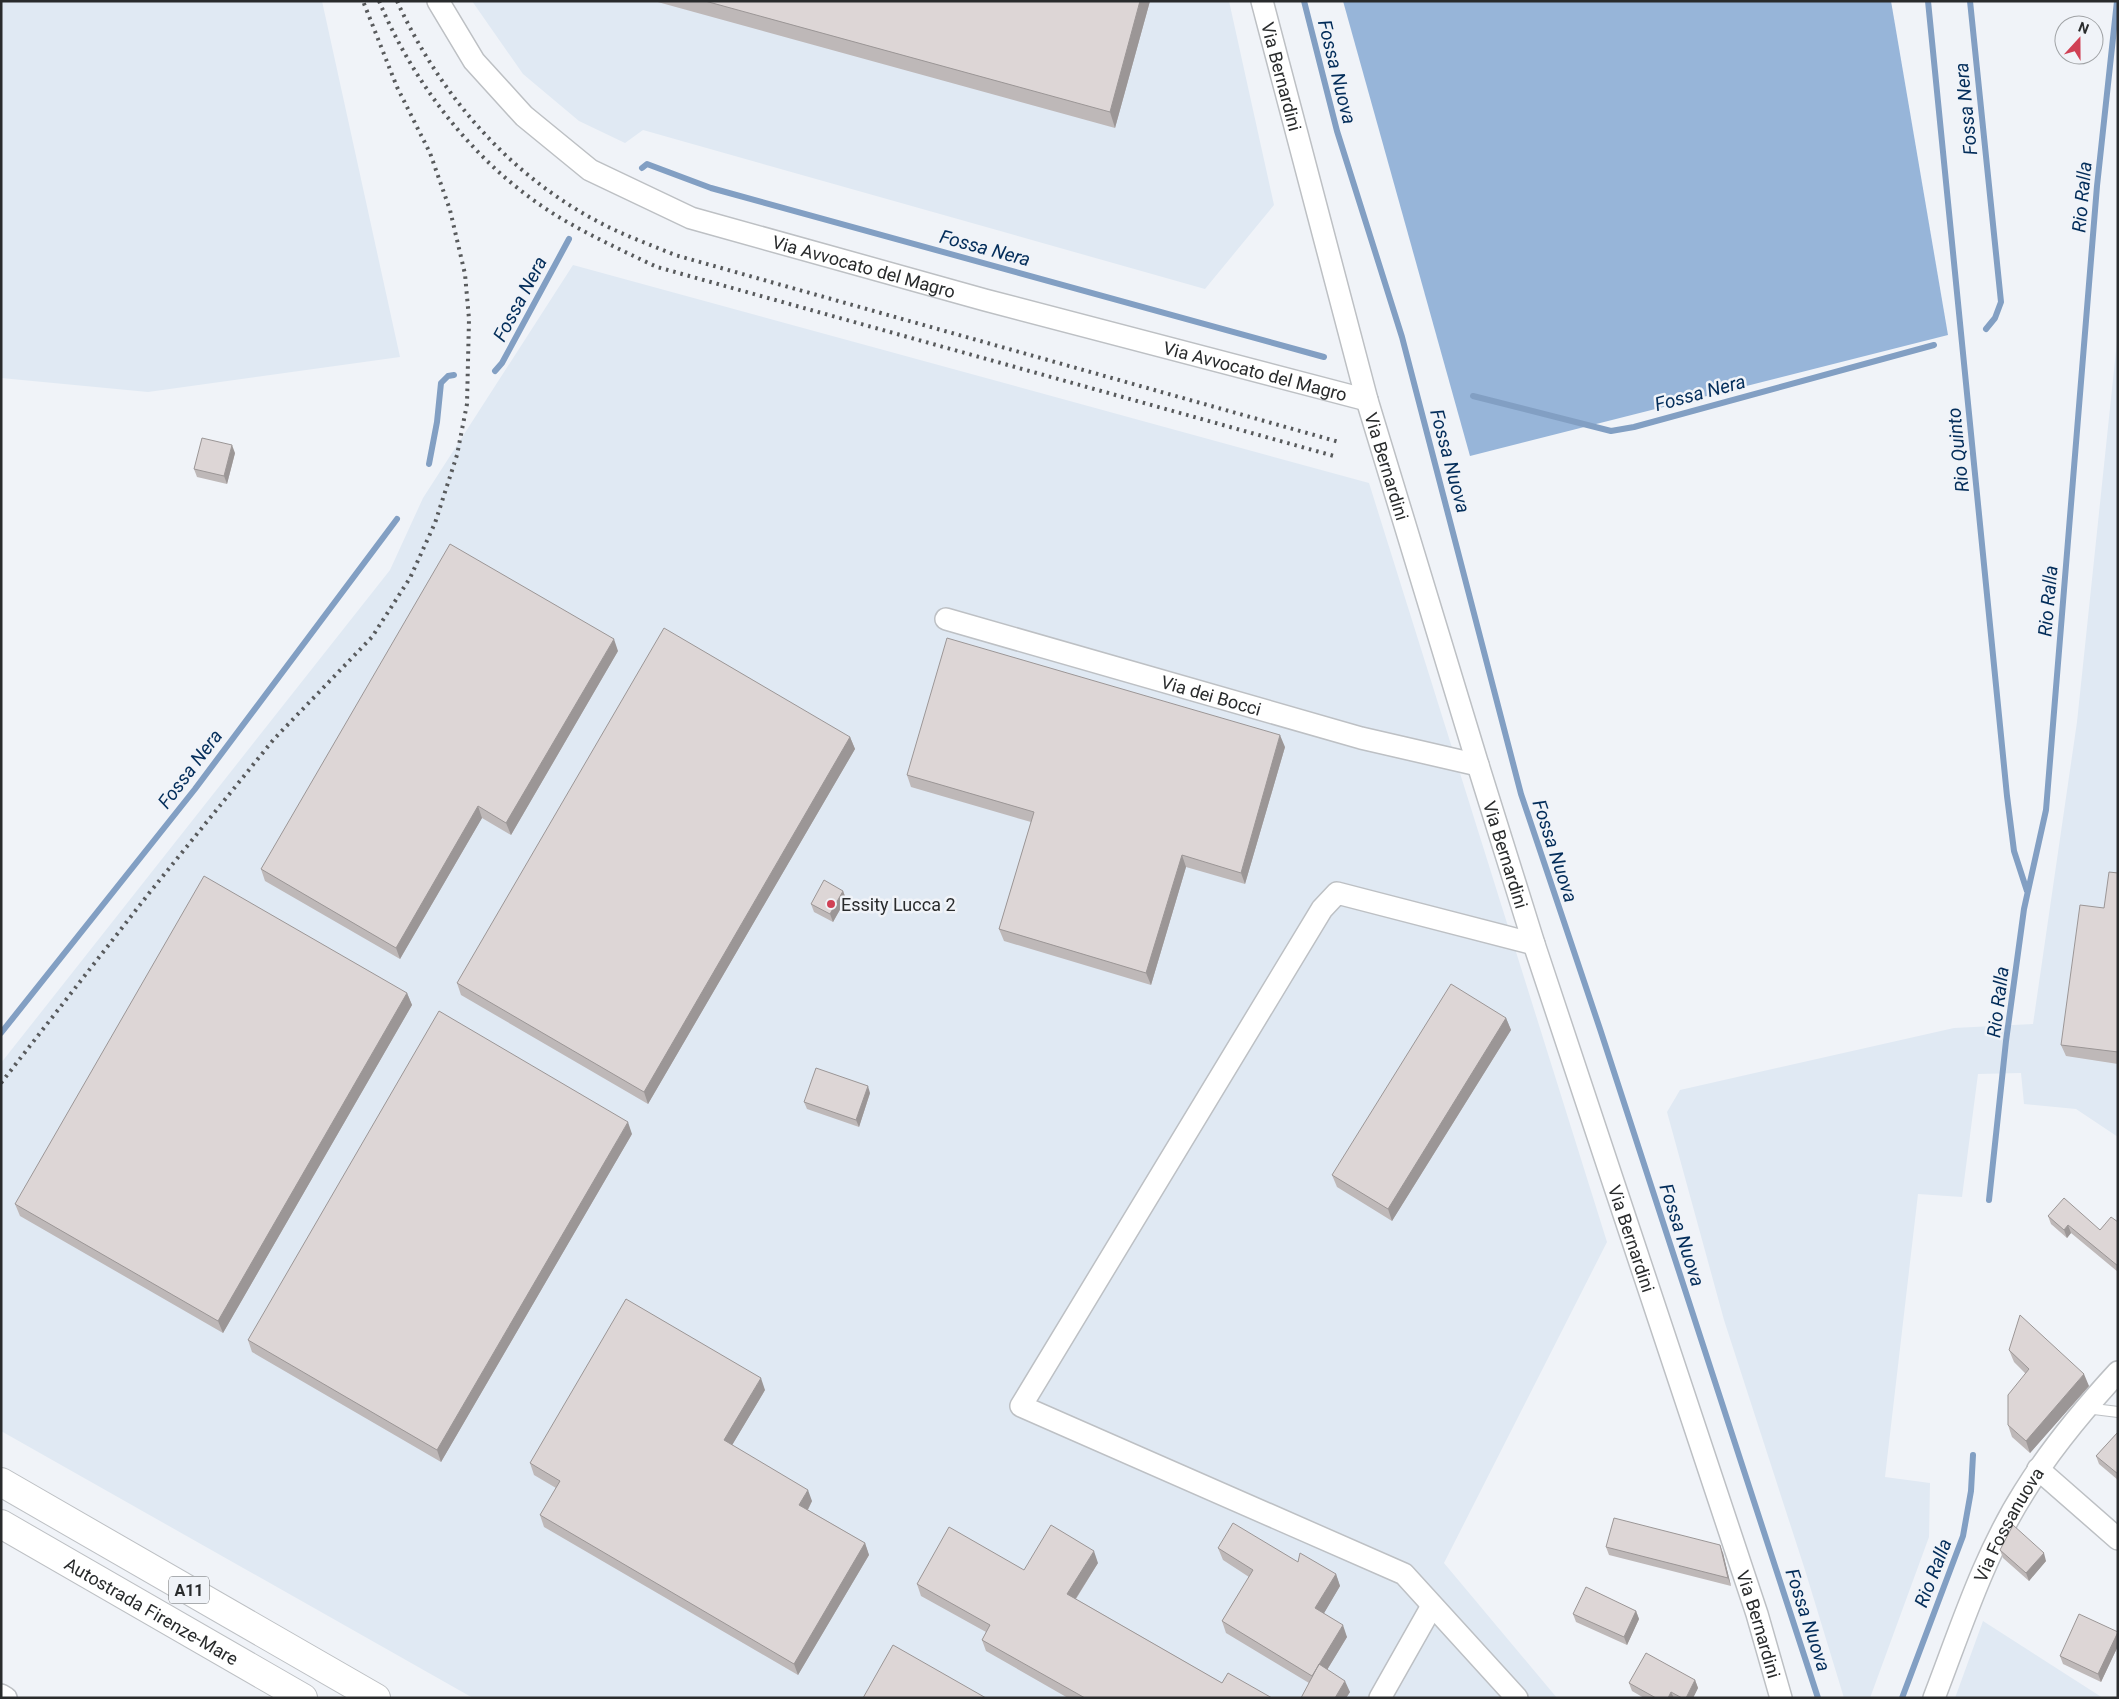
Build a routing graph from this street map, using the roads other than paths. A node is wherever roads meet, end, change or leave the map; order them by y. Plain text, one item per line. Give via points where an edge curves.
1 (438, 1) edge
2 (1262, 1) edge
3 (1367, 400) junction
4 (946, 619) dead end
5 (1478, 766) junction
6 (1534, 944) junction
7 (2118, 1372) edge
8 (2085, 1408) junction
9 (2118, 1412) edge
10 (2038, 1469) junction
11 (1, 1482) edge
12 (1, 1524) edge
13 (2118, 1539) edge
14 (1432, 1606) junction
15 (1, 1695) edge
16 (6, 1698) edge
17 (303, 1698) edge
18 (376, 1698) edge
19 (1380, 1698) edge
20 (1517, 1698) edge
21 (1781, 1698) edge
22 (1934, 1698) edge

1 - 3 street, Via Avvocato del Magro via 474,61 524,116 590,170 691,218 985,300
2 - 3 street, Via Bernardini
3 - 5 street, Via Bernardini
4 - 5 street, Via dei Bocci via 1361,738
5 - 6 street, Via Bernardini
6 - 14 street via 1337,893 1322,909 1021,1406 1404,1574
6 - 21 street, Via Bernardini via 1757,1614
7 - 8 street, Via Fossanuova
8 - 9 lane
8 - 10 street, Via Fossanuova
10 - 13 street
10 - 22 street, Via Fossanuova via 1992,1552
11 - 18 highway, Autostrada Firenze-Mare / A11
12 - 17 highway, Autostrada Firenze-Mare / A11
14 - 19 street
14 - 20 street
15 - 16 street

